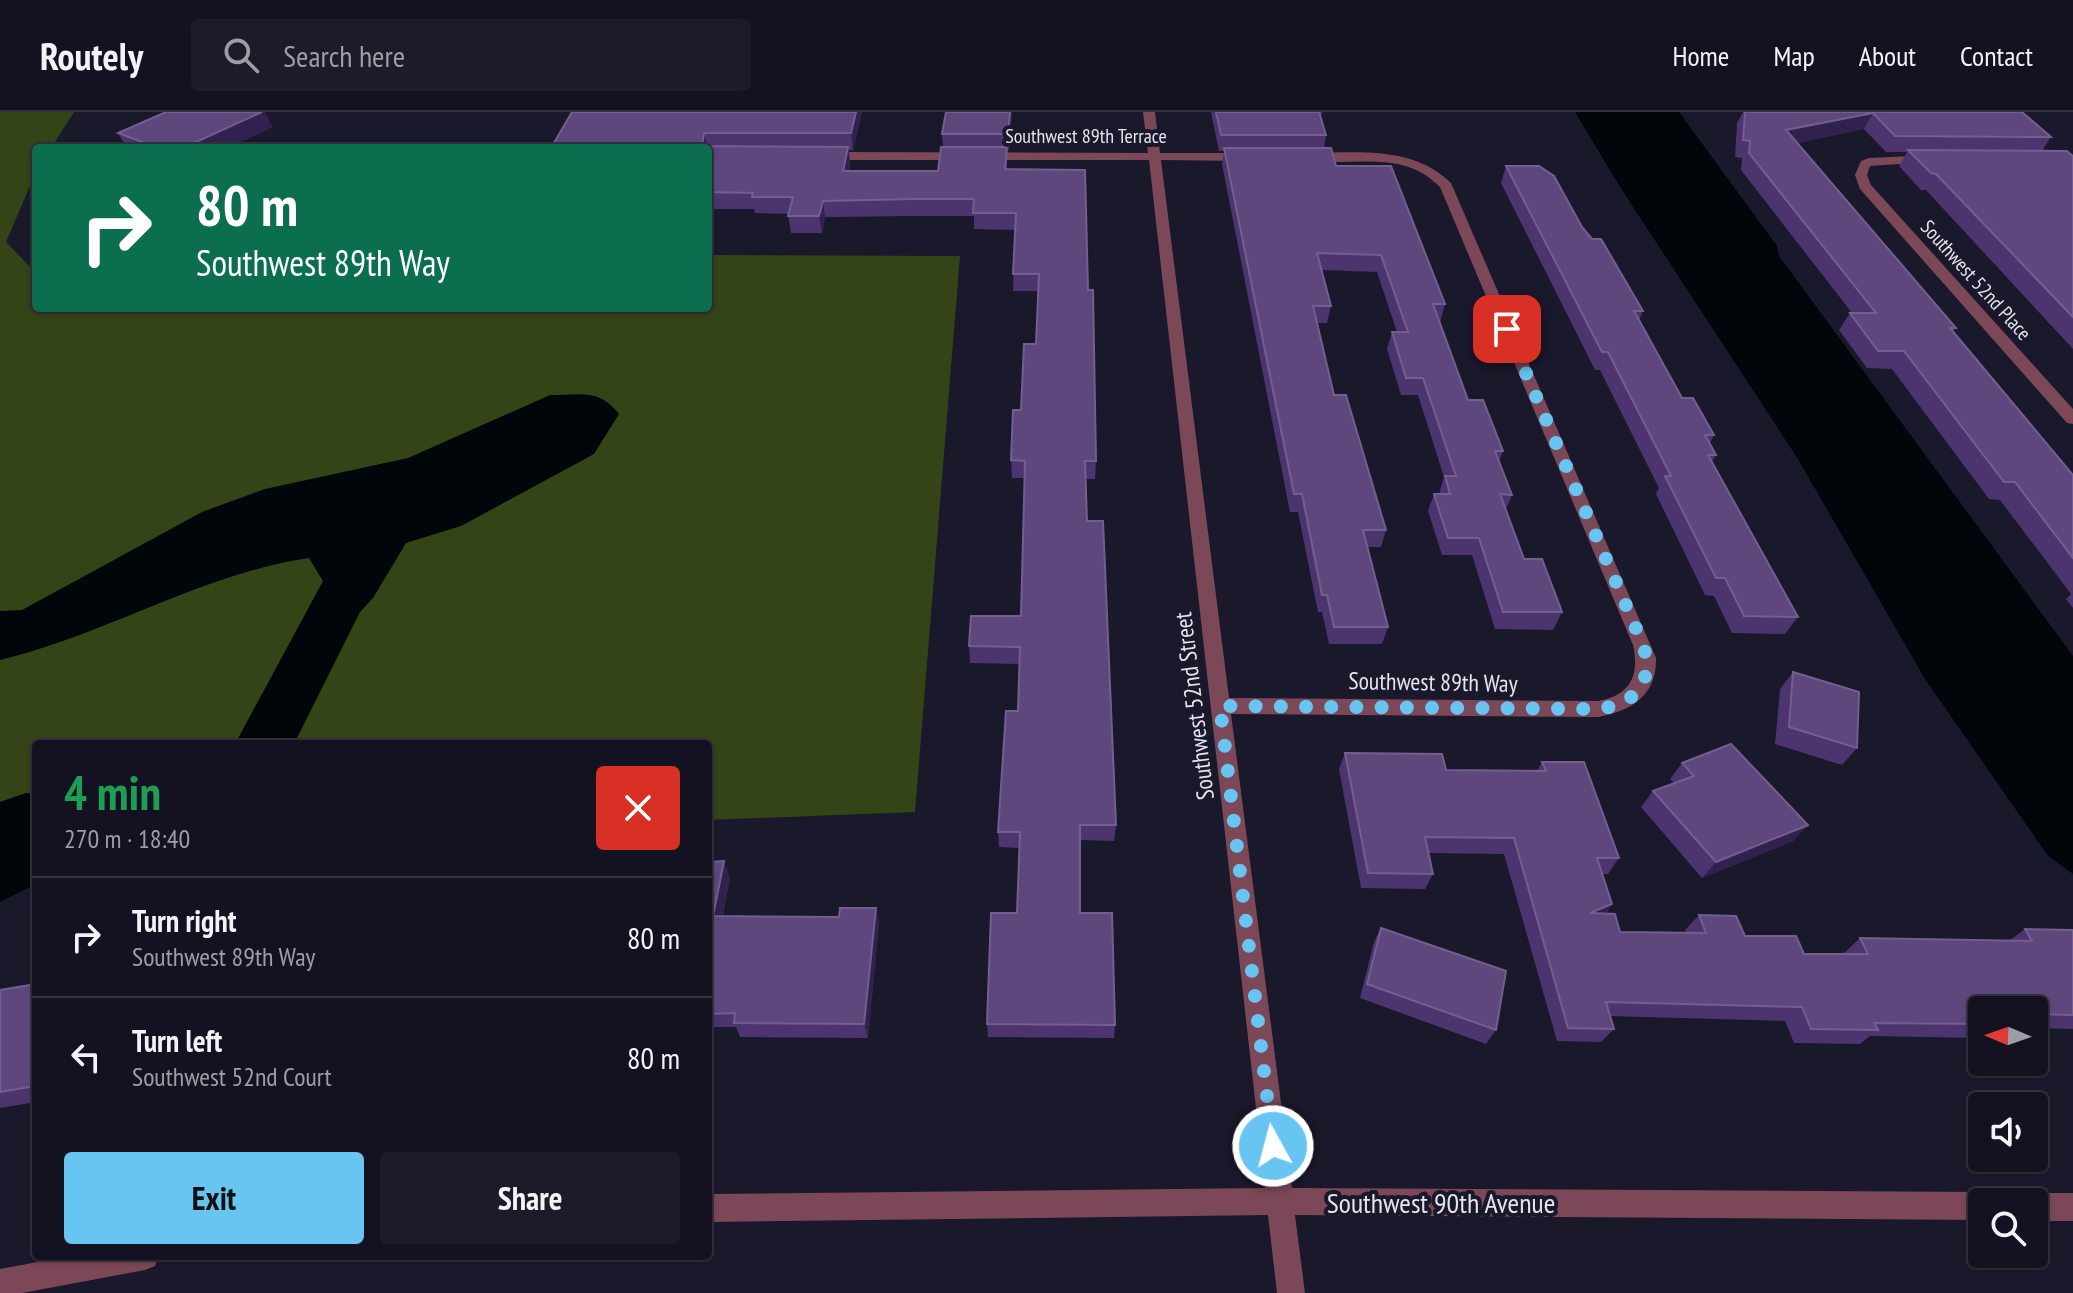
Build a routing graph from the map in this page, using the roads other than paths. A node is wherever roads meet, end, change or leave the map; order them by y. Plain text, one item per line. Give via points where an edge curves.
1 (1149, 112) edge
2 (802, 156) edge
3 (1153, 156) junction
4 (1255, 157) edge
5 (1285, 157) edge
6 (1950, 158) edge
7 (2073, 419) edge
8 (1220, 706) junction
9 (1280, 1201) junction
10 (1968, 1206) edge
11 (2048, 1207) edge
12 (2073, 1207) edge
13 (712, 1208) edge
14 (124, 1260) edge
15 (0, 1283) edge
16 (1291, 1293) edge

1 - 3 street, Southwest 52nd Street
2 - 3 street, Southwest 89th Terrace
3 - 4 street, Southwest 89th Terrace
3 - 8 street, Southwest 52nd Street
5 - 8 street, Southwest 89th Way via 1394,159 1431,171 1446,186 1648,659 1640,690 1625,703 1598,709
6 - 7 street, Southwest 52nd Place via 1887,159 1865,164 1861,175 1865,186
8 - 9 street, Southwest 52nd Street
9 - 10 street, Southwest 90th Avenue
9 - 13 street, Southwest 90th Avenue
9 - 16 street, Southwest 52nd Street
11 - 12 street
14 - 15 street

